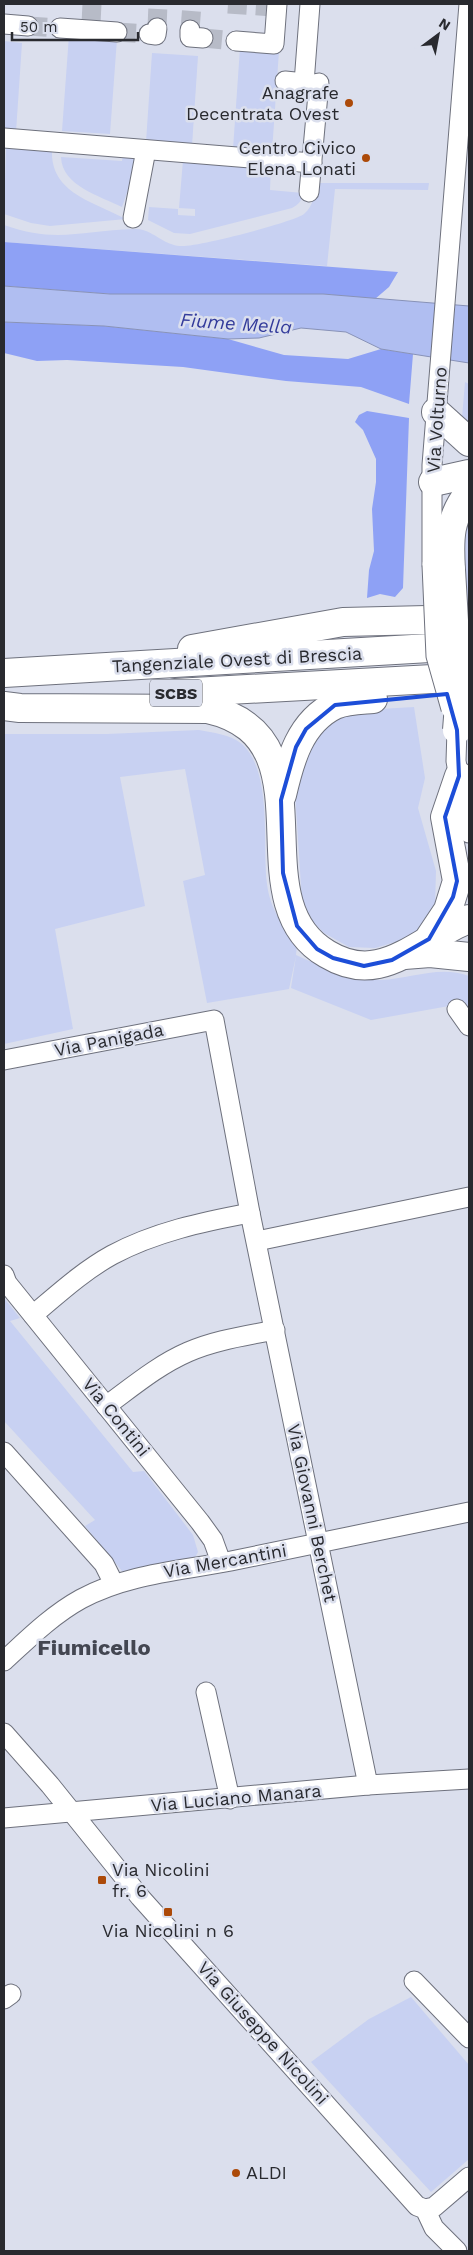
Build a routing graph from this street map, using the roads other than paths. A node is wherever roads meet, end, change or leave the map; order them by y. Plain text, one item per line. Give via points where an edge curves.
1 (310, 4) edge
2 (469, 4) edge
3 (276, 6) edge
4 (4, 24) edge
5 (28, 26) tunnel mouth
6 (60, 28) tunnel mouth
7 (117, 32) tunnel mouth
8 (236, 41) tunnel mouth
9 (4, 138) edge
10 (146, 150) junction
11 (312, 163) junction
12 (309, 192) dead end
13 (133, 218) dead end
14 (436, 410) junction
15 (469, 442) edge
16 (469, 462) edge
17 (432, 473) junction
18 (469, 474) edge
19 (469, 492) edge
20 (442, 568) junction
21 (469, 619) edge
22 (469, 646) edge
23 (115, 666) junction
24 (4, 673) edge
25 (469, 677) edge
26 (469, 692) edge
27 (4, 697) edge
28 (4, 706) edge
29 (457, 730) joint
30 (458, 776) junction
31 (281, 800) junction
32 (469, 833) edge
33 (469, 919) edge
34 (469, 936) edge
35 (429, 946) junction
36 (469, 956) edge
37 (457, 1008) dead end
38 (214, 1020) joint
39 (469, 1026) edge
40 (4, 1060) edge
41 (469, 1197) edge
42 (250, 1213) junction
43 (257, 1241) junction
44 (4, 1275) edge
45 (33, 1315) junction
46 (275, 1330) junction
47 (106, 1406) junction
48 (4, 1452) edge
49 (469, 1512) edge
50 (318, 1543) junction
51 (222, 1562) junction
52 (114, 1584) junction
53 (4, 1661) edge
54 (206, 1692) dead end
55 (4, 1733) edge
56 (469, 1779) edge
57 (368, 1785) junction
58 (230, 1799) junction
59 (70, 1812) junction
60 (4, 1818) edge
61 (414, 1980) dead end
62 (469, 2038) edge
63 (469, 2177) edge
64 (425, 2209) junction
65 (457, 2251) edge

1 - 11 street via 307,83
2 - 14 street, Via Volturno
3 - 8 street via 274,44
4 - 5 street
6 - 7 street via 90,27
9 - 10 street
10 - 11 street
10 - 13 street
11 - 12 street
14 - 15 highway
14 - 17 street, Via Volturno
16 - 17 highway
17 - 18 highway
17 - 20 street, Via Volturno
19 - 20 highway via 456,514
20 - 29 highway, bridge via 459,705
21 - 23 highway via 343,622 242,638
22 - 23 highway, Tangenziale Ovest di Brescia / SCBS
23 - 24 highway, Tangenziale Ovest di Brescia / SCBS
25 - 27 highway, Tangenziale Ovest di Brescia / SCBS via 101,697
26 - 31 highway via 354,700 335,705 306,729 296,746
28 - 31 highway via 208,709 220,712 246,726 264,744 271,756
29 - 30 street
30 - 32 street
30 - 35 highway via 445,818 457,881 448,910
31 - 35 highway via 283,873 290,910 297,926 317,949 348,964 364,966
33 - 35 highway
34 - 35 highway
35 - 36 highway
37 - 39 street
38 - 40 street, Via Panigada
38 - 42 street, Via Giovanni Berchet
41 - 43 street
42 - 43 street, Via Giovanni Berchet
42 - 45 street via 202,1222 112,1255 85,1272
43 - 46 street, Via Giovanni Berchet
44 - 45 street, Via Contini via 7,1284
45 - 47 street, Via Contini
46 - 47 street via 187,1352
46 - 50 street, Via Giovanni Berchet
47 - 51 street, Via Contini via 200,1522 213,1540
48 - 52 street via 104,1564
49 - 50 street, Via Mercantini
50 - 51 street, Via Mercantini
50 - 57 street, Via Giovanni Berchet
51 - 52 street, Via Mercantini
52 - 53 street, Via Mercantini via 57,1614
54 - 58 street
55 - 59 street, Via Giuseppe Nicolini
56 - 57 street, Via Luciano Manara
57 - 58 street, Via Luciano Manara
58 - 59 street, Via Luciano Manara
59 - 60 street, Via Luciano Manara
59 - 64 street, Via Giuseppe Nicolini via 140,1898 417,2206
61 - 62 street
63 - 64 street via 434,2207
64 - 65 street, Via Giuseppe Nicolini via 434,2228

